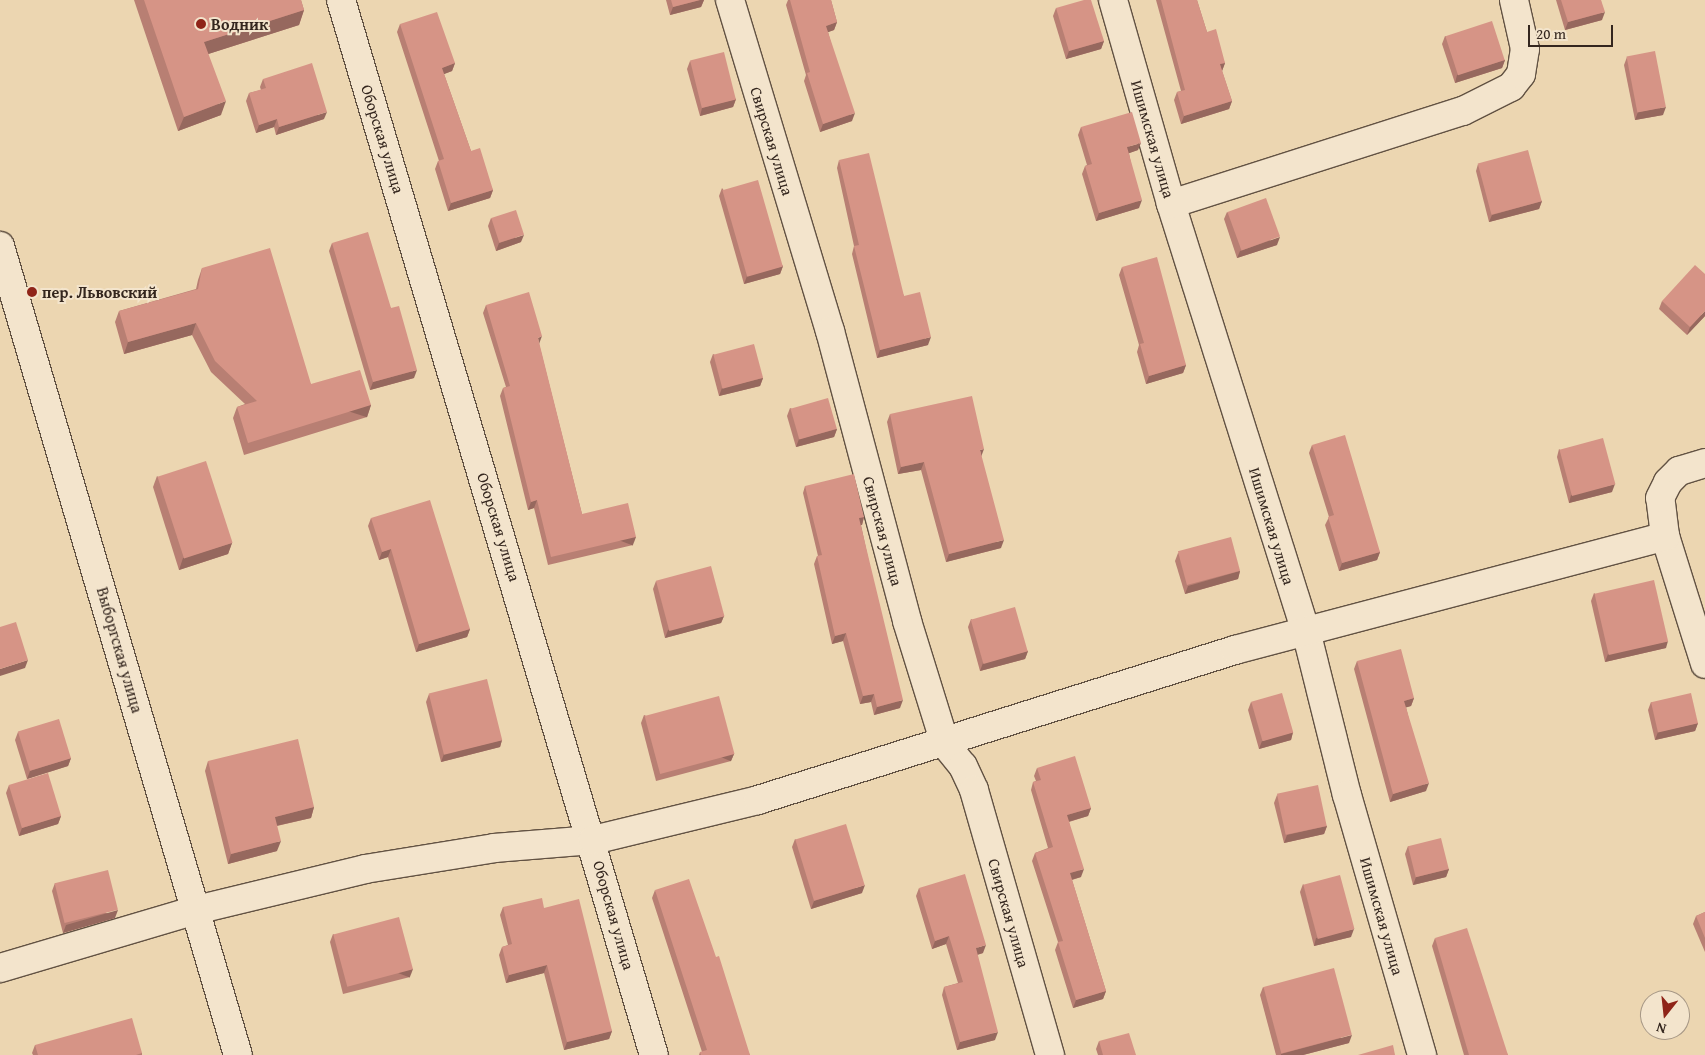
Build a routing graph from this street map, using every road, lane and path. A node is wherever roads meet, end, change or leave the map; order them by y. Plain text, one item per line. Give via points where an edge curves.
1 (341, 0) edge
2 (730, 0) edge
3 (1113, 0) edge
4 (1514, 0) edge
5 (1171, 204) junction
6 (0, 246) edge
7 (1705, 463) edge
8 (1665, 536) junction
9 (1306, 631) junction
10 (1705, 664) edge
11 (945, 744) junction
12 (592, 840) junction
13 (196, 910) junction
14 (0, 968) edge
15 (238, 1055) edge
16 (654, 1055) edge
17 (1050, 1055) edge
18 (1422, 1055) edge

1 - 12 street, Оборская улица
2 - 11 street, Свирская улица via 830,331 907,621
3 - 5 street, Ишимская улица
4 - 5 street via 1526,49 1521,74 1511,87 1463,111
5 - 9 street, Ишимская улица
6 - 13 street, Выборгская улица
7 - 8 street via 1679,471 1668,482 1660,498
8 - 9 street
8 - 10 street
9 - 11 street via 1235,650
9 - 18 street, Ишимская улица via 1347,795
11 - 12 street via 758,800
11 - 17 street, Свирская улица via 963,766 974,790
12 - 13 street via 494,848 365,869
12 - 16 street, Оборская улица
13 - 14 street
13 - 15 street, Выборгская улица

